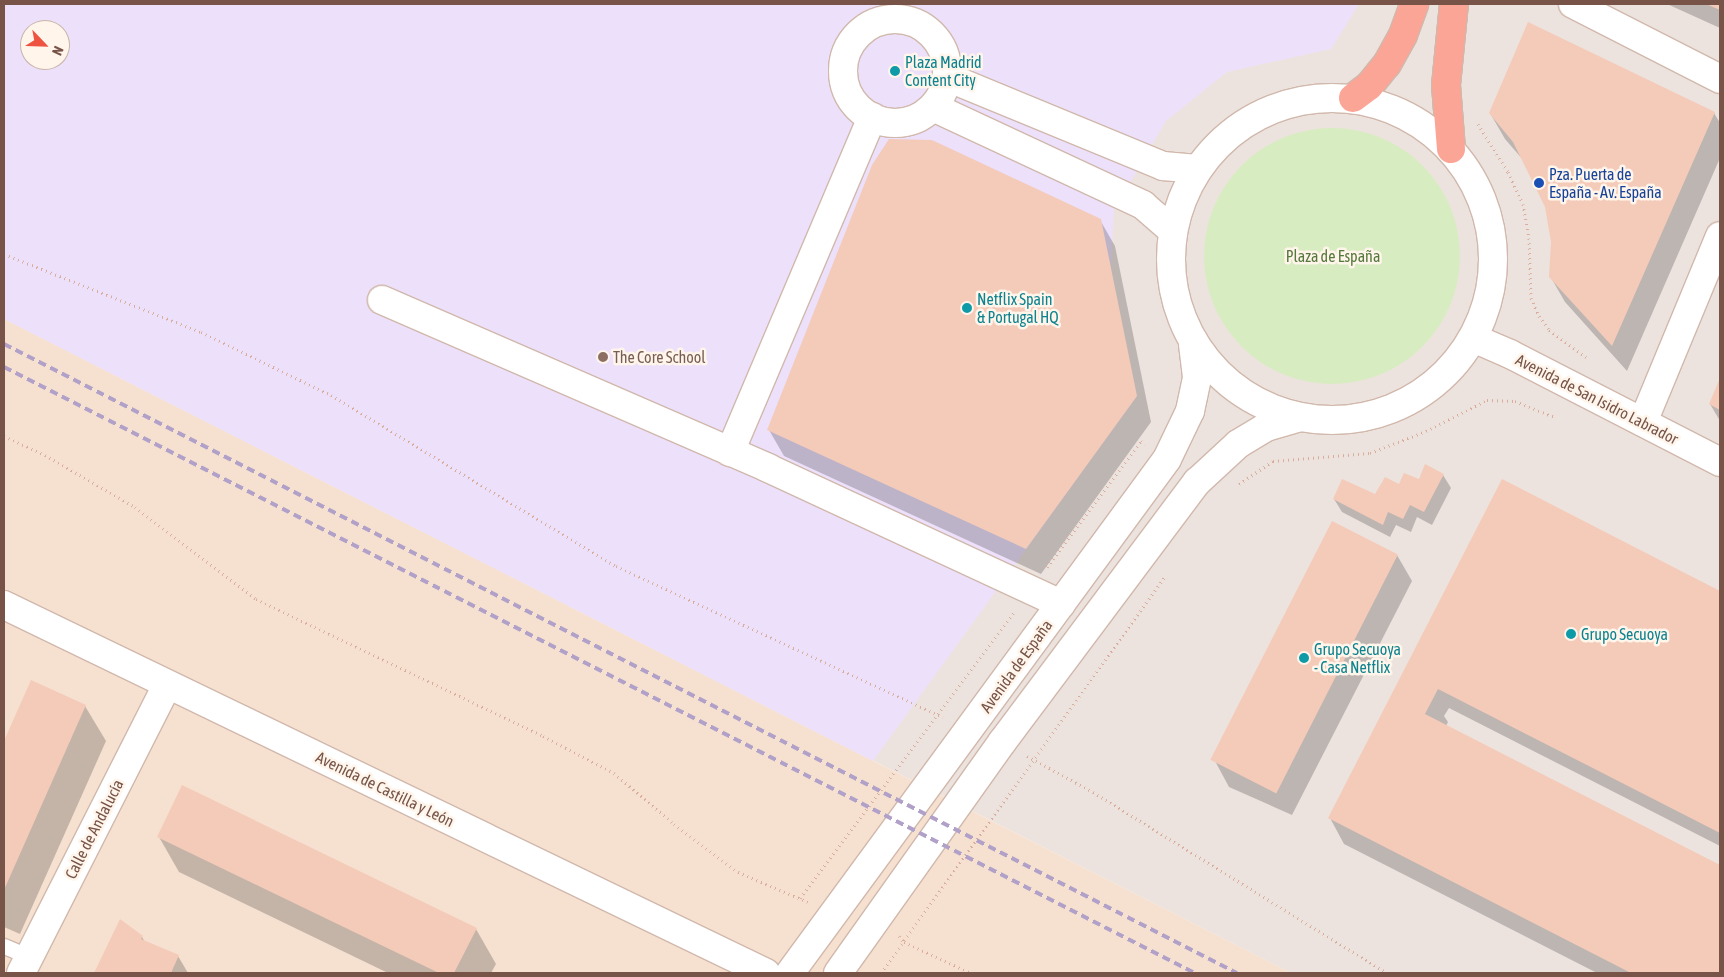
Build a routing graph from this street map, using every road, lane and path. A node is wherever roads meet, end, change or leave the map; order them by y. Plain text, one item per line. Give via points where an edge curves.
1 (1414, 4) edge
2 (1454, 4) edge
3 (1572, 4) edge
4 (920, 13) edge
5 (947, 77) junction
6 (1720, 79) edge
7 (1353, 98) junction
8 (933, 107) junction
9 (872, 117) junction
10 (1477, 121) dead end
11 (1451, 149) junction
12 (1198, 169) junction
13 (1173, 231) junction
14 (1720, 236) edge
15 (4, 254) edge
16 (382, 300) dead end
17 (1473, 338) junction
18 (1192, 340) junction
19 (1586, 357) dead end
20 (1554, 417) dead end
21 (1298, 418) junction
22 (1643, 422) junction
23 (4, 436) edge
24 (730, 452) junction
25 (1167, 459) junction
26 (1720, 462) edge
27 (1236, 487) dead end
28 (1170, 569) dead end
29 (1029, 591) junction
30 (1061, 604) junction
31 (4, 605) edge
32 (167, 685) junction
33 (937, 715) junction
34 (969, 729) junction
35 (1003, 741) junction
36 (1033, 760) junction
37 (800, 898) junction
38 (836, 913) junction
39 (878, 916) junction
40 (904, 942) junction
41 (4, 946) edge
42 (26, 965) edge
43 (766, 973) edge
44 (790, 973) edge
45 (838, 973) edge
46 (881, 973) edge
47 (971, 973) edge
48 (1387, 973) edge

1 - 7 highway via 1403,35 1387,64
2 - 11 highway via 1446,85
3 - 6 street
4 - 5 street via 941,44
4 - 9 street via 871,24 847,50 844,71 847,92 857,106
5 - 8 street via 943,93
5 - 12 street via 1163,166
7 - 11 street via 1406,114
7 - 12 street via 1317,98 1282,105 1257,116 1221,142
8 - 9 street via 920,117 904,122 888,123
8 - 13 street via 1143,205
9 - 24 street
10 - 19 path via 1523,204 1530,238 1532,298 1539,316 1549,330
11 - 17 street via 1472,176 1485,206 1493,239 1493,273 1487,306
12 - 13 street via 1182,199
13 - 18 street via 1171,269 1177,306
14 - 22 street
15 - 33 path via 201,332 331,395 616,566
16 - 24 street
17 - 21 street via 1454,366 1428,389 1399,407 1366,418 1332,421
17 - 22 street, Avenida de San Isidro Labrador
18 - 21 street via 1211,368 1236,390 1266,407
18 - 25 street, Avenida de España via 1197,377 1190,411
20 - 27 path via 1515,401 1487,400 1426,431 1370,453 1273,460
21 - 35 street, Avenida de España via 1266,427 1238,444 1197,482
22 - 26 street, Avenida de San Isidro Labrador
23 - 37 path via 45,455 135,508 256,599 614,773 738,872
24 - 29 street
25 - 29 path via 1141,441
25 - 30 street, Avenida de España
28 - 36 path
29 - 30 street
29 - 33 path
30 - 34 street, Avenida de España
31 - 32 street, Avenida de Castilla y León
32 - 42 street, Calle de Andalucía
32 - 43 street, Avenida de Castilla y León
33 - 34 path
33 - 37 path
34 - 38 street, Avenida de España
35 - 36 path
35 - 39 street, Avenida de España
36 - 40 path
36 - 48 path via 1093,792
37 - 38 path
38 - 44 street, Avenida de España
39 - 40 path
39 - 45 street, Avenida de España
40 - 46 path
40 - 47 path
41 - 42 lane

